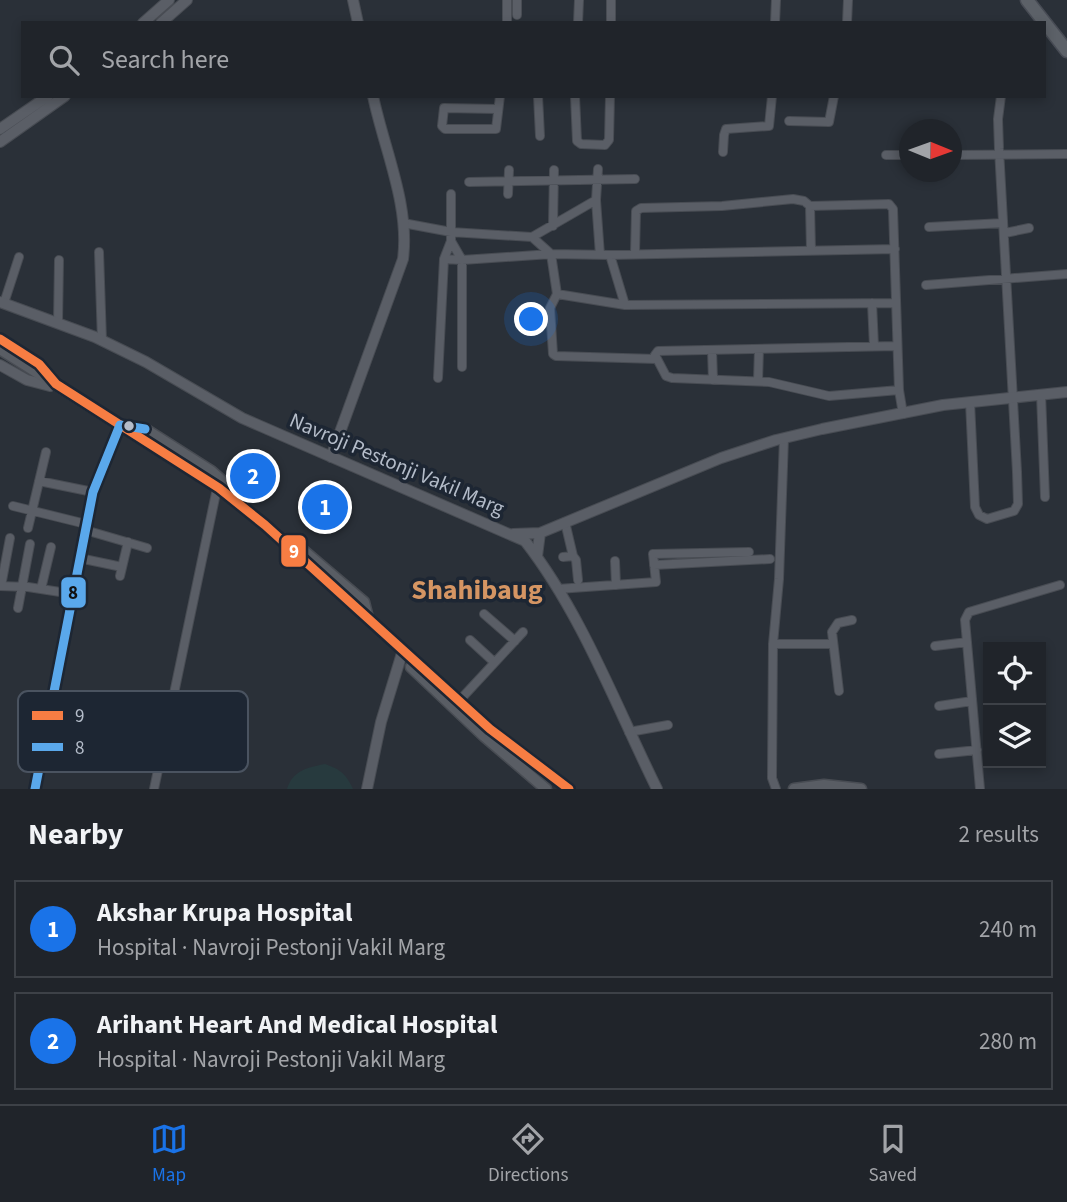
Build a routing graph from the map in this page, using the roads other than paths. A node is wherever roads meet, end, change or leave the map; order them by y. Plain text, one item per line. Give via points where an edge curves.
1 (169, 0) edge
2 (187, 0) edge
3 (353, 0) edge
4 (507, 0) edge
5 (517, 0) edge
6 (611, 0) edge
7 (776, 0) edge
8 (848, 0) edge
9 (1027, 0) edge
10 (1037, 0) edge
11 (575, 3) edge
12 (517, 15) dead end
13 (145, 21) edge
14 (163, 21) edge
15 (358, 21) edge
16 (507, 21) edge
17 (578, 21) edge
18 (611, 21) edge
19 (775, 21) edge
20 (847, 21) edge
21 (1043, 21) edge
22 (1046, 25) edge
23 (1067, 39) edge
24 (1067, 51) edge
25 (45, 98) edge
26 (62, 98) edge
27 (373, 98) edge
28 (500, 98) edge
29 (538, 98) edge
30 (575, 98) edge
31 (610, 98) edge
32 (772, 98) edge
33 (834, 98) edge
34 (1001, 98) edge
35 (497, 108) junction
36 (789, 121) dead end
37 (0, 129) edge
38 (540, 135) dead end
39 (0, 142) edge
40 (723, 152) dead end
41 (1067, 154) edge
42 (886, 155) dead end
43 (899, 155) edge
44 (962, 155) edge
45 (1000, 155) junction
46 (509, 170) dead end
47 (554, 170) dead end
48 (598, 173) junction
49 (555, 179) junction
50 (635, 179) dead end
51 (509, 181) junction
52 (468, 182) dead end
53 (451, 194) dead end
54 (508, 194) dead end
55 (596, 200) junction
56 (810, 206) junction
57 (403, 223) junction
58 (553, 226) junction
59 (929, 227) dead end
60 (1004, 228) junction
61 (1029, 228) dead end
62 (451, 236) junction
63 (532, 237) junction
64 (895, 249) junction
65 (811, 250) junction
66 (99, 253) dead end
67 (635, 253) junction
68 (551, 254) junction
69 (600, 255) junction
70 (610, 255) junction
71 (19, 257) dead end
72 (444, 259) junction
73 (58, 260) dead end
74 (462, 260) junction
75 (1067, 274) edge
76 (1008, 277) junction
77 (926, 285) dead end
78 (557, 294) junction
79 (2, 303) edge
80 (872, 303) junction
81 (896, 303) junction
82 (625, 305) junction
83 (58, 323) junction
84 (0, 339) edge
85 (102, 341) junction
86 (874, 346) junction
87 (897, 346) junction
88 (0, 349) edge
89 (759, 349) junction
90 (712, 350) junction
91 (0, 356) edge
92 (656, 359) junction
93 (0, 365) edge
94 (462, 367) dead end
95 (32, 373) junction
96 (438, 378) dead end
97 (713, 380) junction
98 (758, 381) junction
99 (53, 385) junction
100 (899, 390) junction
101 (1067, 392) edge
102 (1041, 394) junction
103 (1013, 397) junction
104 (970, 402) junction
105 (903, 414) junction
106 (119, 428) junction
107 (784, 438) junction
108 (46, 452) dead end
109 (331, 457) junction
110 (39, 481) junction
111 (93, 492) junction
112 (216, 492) junction
113 (1045, 497) dead end
114 (13, 506) dead end
115 (32, 510) junction
116 (565, 522) junction
117 (86, 527) junction
118 (28, 528) dead end
119 (540, 533) junction
120 (510, 534) junction
121 (10, 538) dead end
122 (128, 542) junction
123 (30, 544) dead end
124 (51, 547) dead end
125 (146, 548) dead end
126 (748, 552) dead end
127 (537, 556) junction
128 (573, 556) junction
129 (563, 557) dead end
130 (79, 558) junction
131 (770, 559) dead end
132 (615, 561) dead end
133 (654, 565) junction
134 (578, 580) dead end
135 (616, 585) junction
136 (1060, 585) dead end
137 (0, 586) edge
138 (23, 587) junction
139 (41, 589) junction
140 (558, 589) junction
141 (73, 594) junction
142 (18, 608) dead end
143 (484, 614) dead end
144 (852, 620) dead end
145 (523, 632) dead end
146 (470, 640) dead end
147 (515, 641) junction
148 (967, 642) junction
149 (773, 644) junction
150 (832, 644) junction
151 (935, 646) dead end
152 (402, 653) junction
153 (495, 663) junction
154 (54, 691) edge
155 (175, 691) edge
156 (839, 691) dead end
157 (459, 701) junction
158 (972, 701) junction
159 (939, 706) dead end
160 (668, 726) dead end
161 (629, 732) junction
162 (976, 750) junction
163 (939, 754) dead end
164 (368, 789) edge
165 (546, 789) edge
166 (569, 789) edge
167 (657, 789) edge
168 (776, 789) edge
169 (794, 789) edge
170 (861, 789) edge
171 (980, 789) edge

1 - 13 street
2 - 14 street
3 - 15 street
4 - 16 street
5 - 12 street
6 - 18 street
7 - 19 street
8 - 20 street
9 - 21 main road
10 - 23 main road
11 - 17 street
22 - 24 main road
25 - 37 street
26 - 39 street
27 - 57 street
28 - 35 street
29 - 38 street
30 - 31 street via 577,141 605,145
32 - 40 street via 769,127 726,129
33 - 36 street via 829,122
34 - 45 street
35 - 35 street via 496,129 442,126 444,108
41 - 45 street
42 - 43 street
44 - 45 street
45 - 60 street
46 - 51 street
47 - 49 street
48 - 49 street
48 - 50 street
48 - 55 street
49 - 51 street
49 - 58 street
51 - 52 street
51 - 54 street
53 - 62 street
55 - 58 street
55 - 69 street
56 - 64 street via 889,204
56 - 65 street
56 - 67 street via 793,198 638,209
57 - 62 street
57 - 109 street via 403,259
58 - 63 street
59 - 60 street
60 - 61 street
60 - 76 street
62 - 63 street
62 - 72 street
62 - 74 street
63 - 68 street
64 - 65 street
64 - 81 street
65 - 67 street
66 - 85 street
67 - 70 street
68 - 69 street
68 - 74 street
68 - 78 street
69 - 70 street
70 - 82 street
71 - 79 street
72 - 74 street
72 - 96 street
73 - 83 street
74 - 94 street
75 - 76 street
76 - 77 street
76 - 103 street
78 - 82 street
78 - 92 street via 551,308 556,356
79 - 83 street, Navroji Pestonji Vakil Marg
80 - 81 street
80 - 82 street
80 - 86 street
81 - 87 street
83 - 85 street, Navroji Pestonji Vakil Marg
84 - 99 street via 38,364
85 - 109 street, Navroji Pestonji Vakil Marg via 242,418
86 - 87 street
86 - 89 street
87 - 100 street
88 - 95 main road
89 - 90 street
89 - 98 street
90 - 92 street via 658,351
90 - 97 street
91 - 95 main road
92 - 97 street via 669,377
93 - 99 street via 27,380
95 - 99 main road
97 - 98 street
98 - 100 street via 829,396
99 - 106 main road
100 - 105 street
101 - 102 street
102 - 103 street
102 - 113 street
103 - 104 street
103 - 104 street via 1018,504 1014,511 987,519 975,507
104 - 105 street
105 - 107 street
106 - 111 street
106 - 112 main road
106 - 152 main road via 219,488
107 - 116 street via 721,458
107 - 149 street
108 - 110 street
109 - 120 street, Navroji Pestonji Vakil Marg
110 - 111 street
110 - 115 street
111 - 117 street
112 - 152 main road
112 - 155 street
114 - 115 street
115 - 117 street
115 - 118 street
116 - 119 street
116 - 128 street
117 - 122 street
117 - 130 street
119 - 120 street
119 - 127 street
120 - 127 street, Navroji Pestonji Vakil Marg via 525,541
121 - 137 street
122 - 125 street
122 - 130 street via 121,572
123 - 138 street
124 - 139 street
126 - 133 street via 653,554
127 - 140 street, Navroji Pestonji Vakil Marg
128 - 129 street
128 - 134 street
130 - 141 street
131 - 133 street
132 - 135 street
133 - 135 street via 656,582
135 - 140 street
136 - 148 street via 969,611
137 - 138 street
138 - 139 street
138 - 142 street
139 - 141 street
140 - 161 street, Navroji Pestonji Vakil Marg
141 - 154 street
143 - 147 street
144 - 150 street via 834,626
145 - 147 street
146 - 153 street
147 - 153 street
148 - 151 street
148 - 158 street
149 - 150 street
149 - 168 street via 772,778
150 - 156 street
152 - 157 main road
152 - 164 street via 381,722
152 - 165 main road via 484,736
153 - 157 street
157 - 166 main road
158 - 159 street
158 - 162 street
160 - 161 street
161 - 167 street, Navroji Pestonji Vakil Marg
162 - 163 street
162 - 171 street
169 - 170 main road via 824,785

